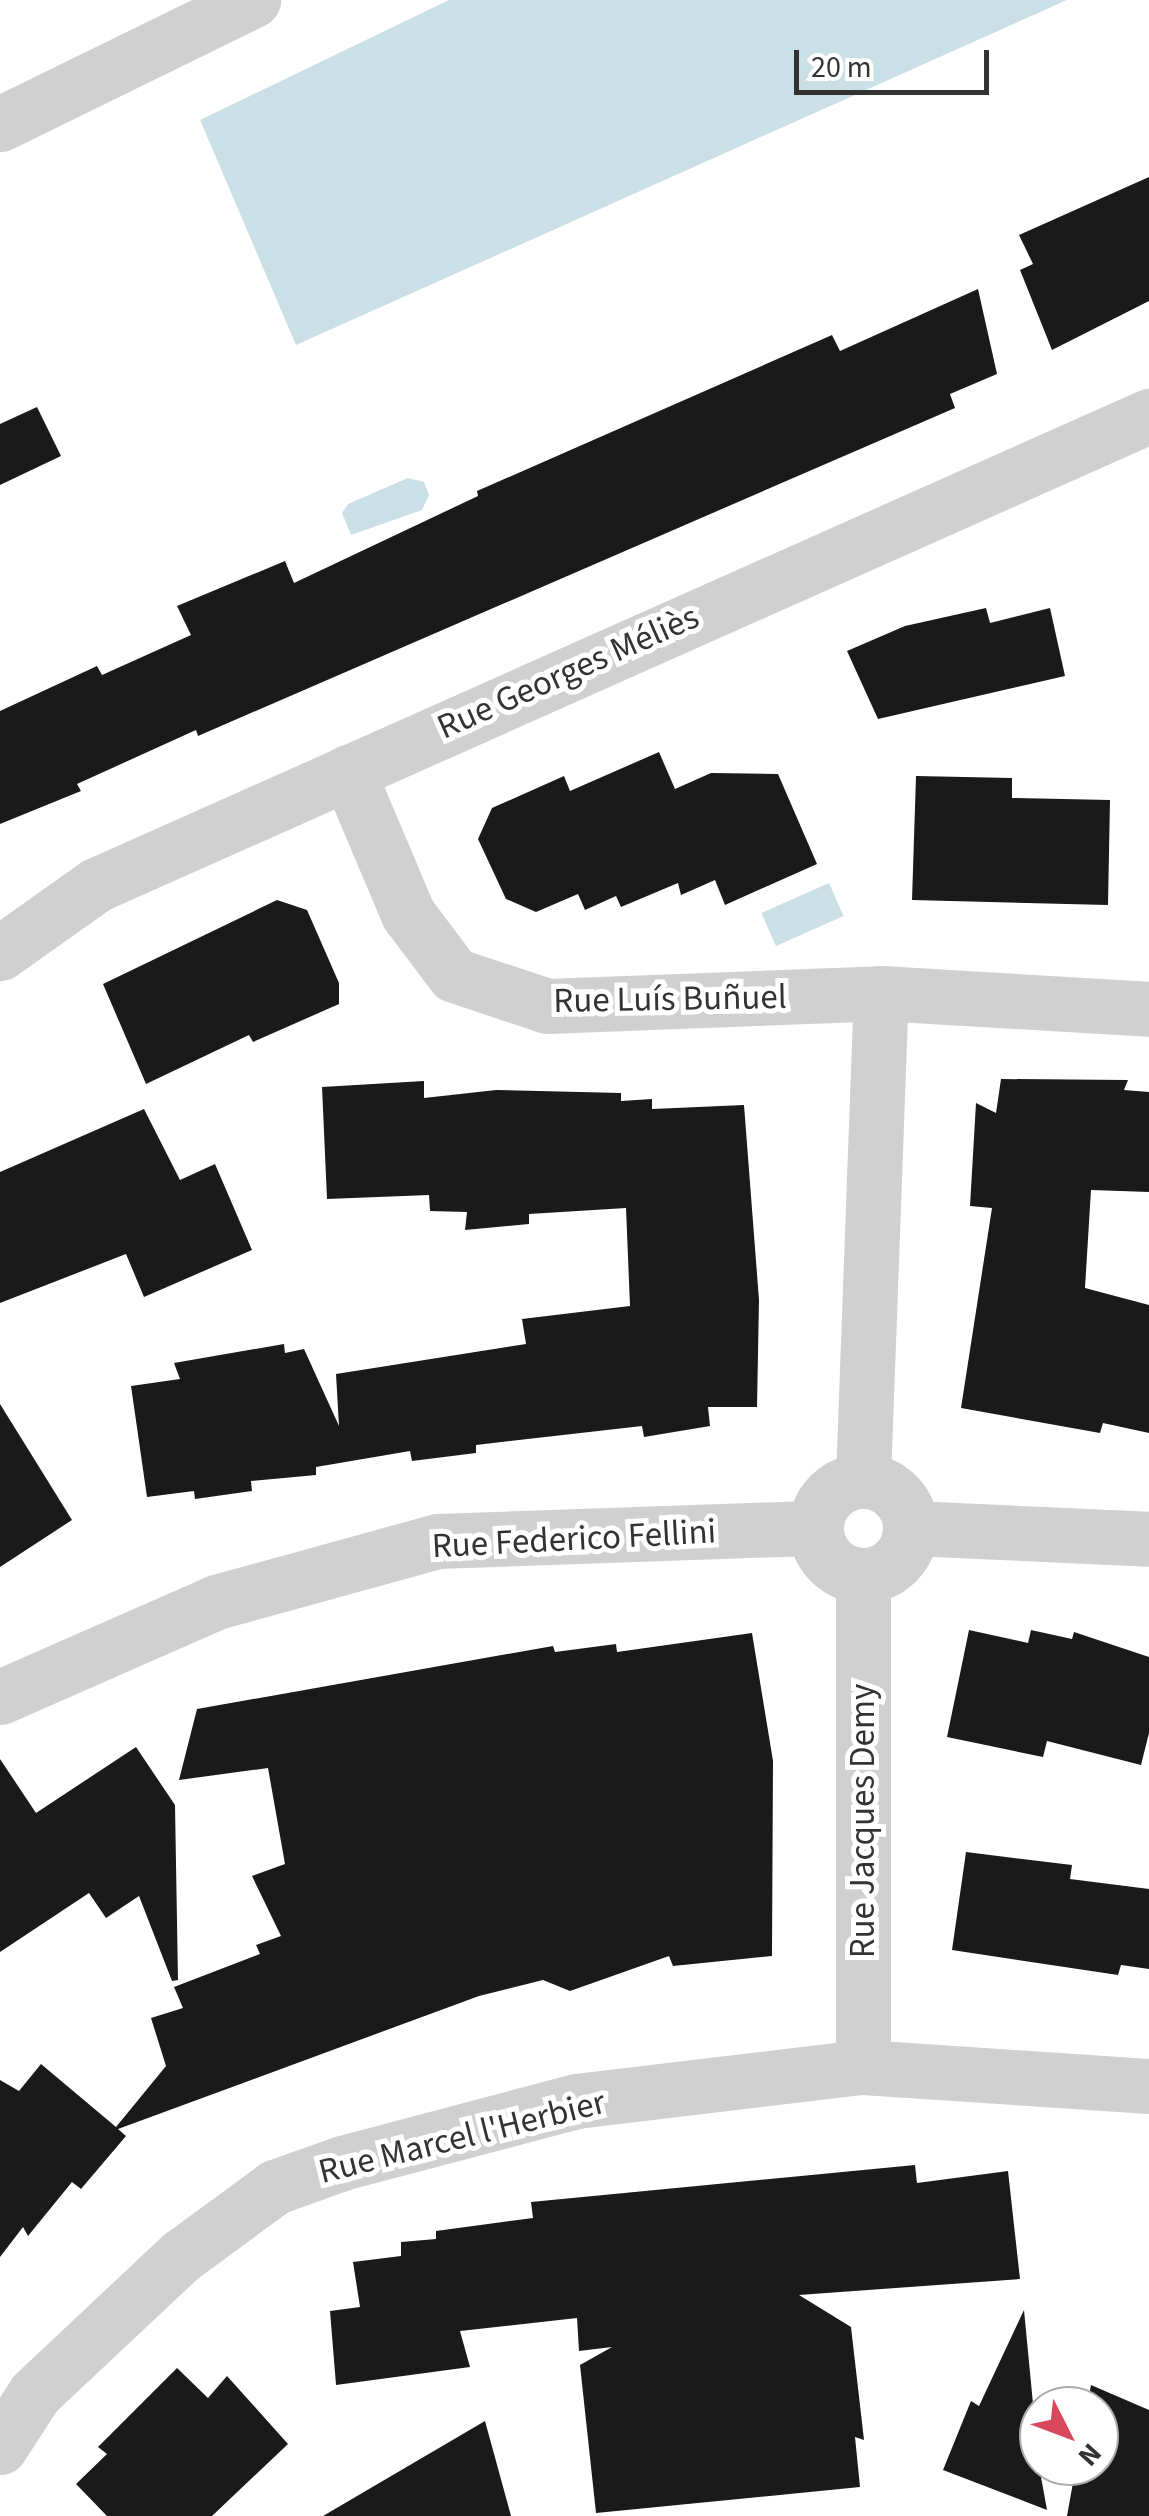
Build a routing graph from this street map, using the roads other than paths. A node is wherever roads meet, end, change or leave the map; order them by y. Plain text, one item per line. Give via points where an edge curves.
1 (253, 0) edge
2 (0, 124) edge
3 (1149, 416) edge
4 (348, 772) junction
5 (0, 953) edge
6 (881, 993) junction
7 (1149, 1009) edge
8 (863, 1480) junction
9 (814, 1528) junction
10 (911, 1528) junction
11 (1149, 1539) edge
12 (863, 1576) junction
13 (0, 1697) edge
14 (863, 2066) junction
15 (1149, 2086) edge
16 (0, 2446) edge

1 - 2 street
3 - 4 street, Rue Georges Méliès
4 - 5 street, Rue Georges Méliès via 96,884
4 - 6 street, Rue Luís Buñuel via 408,914 454,975 548,1006
6 - 7 street
6 - 8 street
8 - 9 street via 841,1484 820,1504
8 - 10 street via 888,1487 905,1504
9 - 12 street via 834,1566
9 - 13 street, Rue Federico Fellini via 437,1541 216,1602
10 - 11 street
10 - 12 street via 904,1551 886,1570
12 - 14 street, Rue Jacques Demy
14 - 15 street, Rue Marcel l'Herbier
14 - 16 street, Rue Marcel l'Herbier via 576,2101 275,2187 181,2256 35,2392

